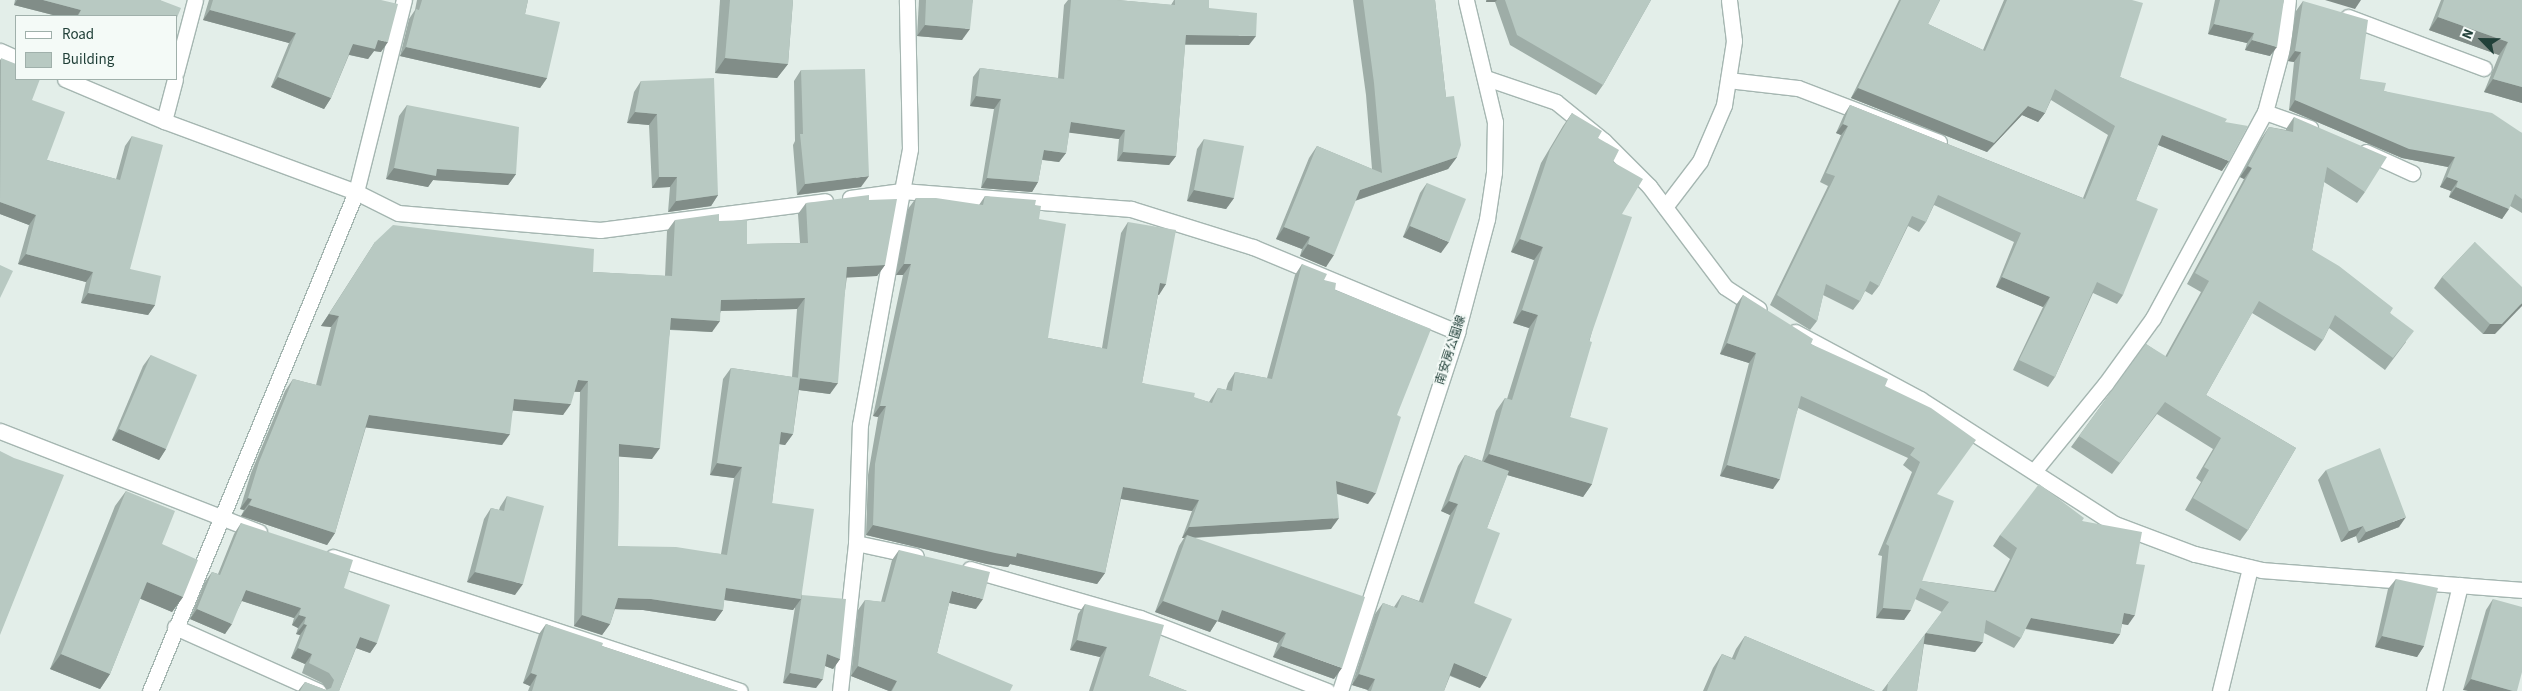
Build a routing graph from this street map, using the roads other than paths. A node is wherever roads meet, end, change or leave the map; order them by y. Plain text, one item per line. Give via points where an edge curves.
1 (195, 0) edge
2 (404, 0) edge
3 (907, 0) edge
4 (1466, 0) edge
5 (1729, 0) edge
6 (2294, 1) edge
7 (2330, 11) edge
8 (0, 51) edge
9 (15, 58) edge
10 (178, 64) edge
11 (2484, 68) dead end
12 (1486, 78) junction
13 (67, 80) edge
14 (175, 80) edge
15 (1728, 80) junction
16 (2265, 112) junction
17 (164, 121) junction
18 (2326, 135) edge
19 (2352, 146) edge
20 (1956, 149) edge
21 (2412, 173) dead end
22 (902, 191) junction
23 (356, 192) junction
24 (1665, 207) junction
25 (1457, 332) junction
26 (0, 431) edge
27 (2035, 470) junction
28 (223, 520) junction
29 (270, 536) edge
30 (856, 544) junction
31 (317, 551) edge
32 (931, 559) edge
33 (950, 563) edge
34 (2250, 568) junction
35 (2460, 585) junction
36 (2522, 590) edge
37 (175, 627) junction
38 (150, 691) edge
39 (318, 691) edge
40 (740, 691) edge
41 (840, 691) edge
42 (1327, 691) edge
43 (1340, 691) edge
44 (2220, 691) edge
45 (2434, 691) edge

1 - 10 street
2 - 23 street
3 - 22 street via 910,149
4 - 12 street, 南安房公園線
5 - 15 street via 1734,41
6 - 16 street
7 - 11 street via 2376,25
8 - 9 street
12 - 24 street via 1556,102 1604,141
12 - 25 street, 南安房公園線 via 1495,122 1494,172 1487,219
13 - 17 street
14 - 17 street
15 - 20 street via 1798,88
15 - 24 street via 1724,105 1700,161
16 - 18 street
16 - 27 street via 2153,318 2106,383
17 - 23 street
19 - 21 street
22 - 23 street via 600,230 398,213
22 - 25 street via 1131,209 1253,247
22 - 30 street via 860,425
23 - 28 street
24 - 27 street via 1725,287 1777,320 1891,381
25 - 43 street, 南安房公園線
26 - 28 street
27 - 34 street via 2115,524 2195,554
28 - 29 street
28 - 37 street
30 - 32 street
30 - 41 street
31 - 40 street
33 - 42 street via 1140,618
34 - 35 street
34 - 44 street
35 - 36 street
35 - 45 street
37 - 38 street
37 - 39 street

